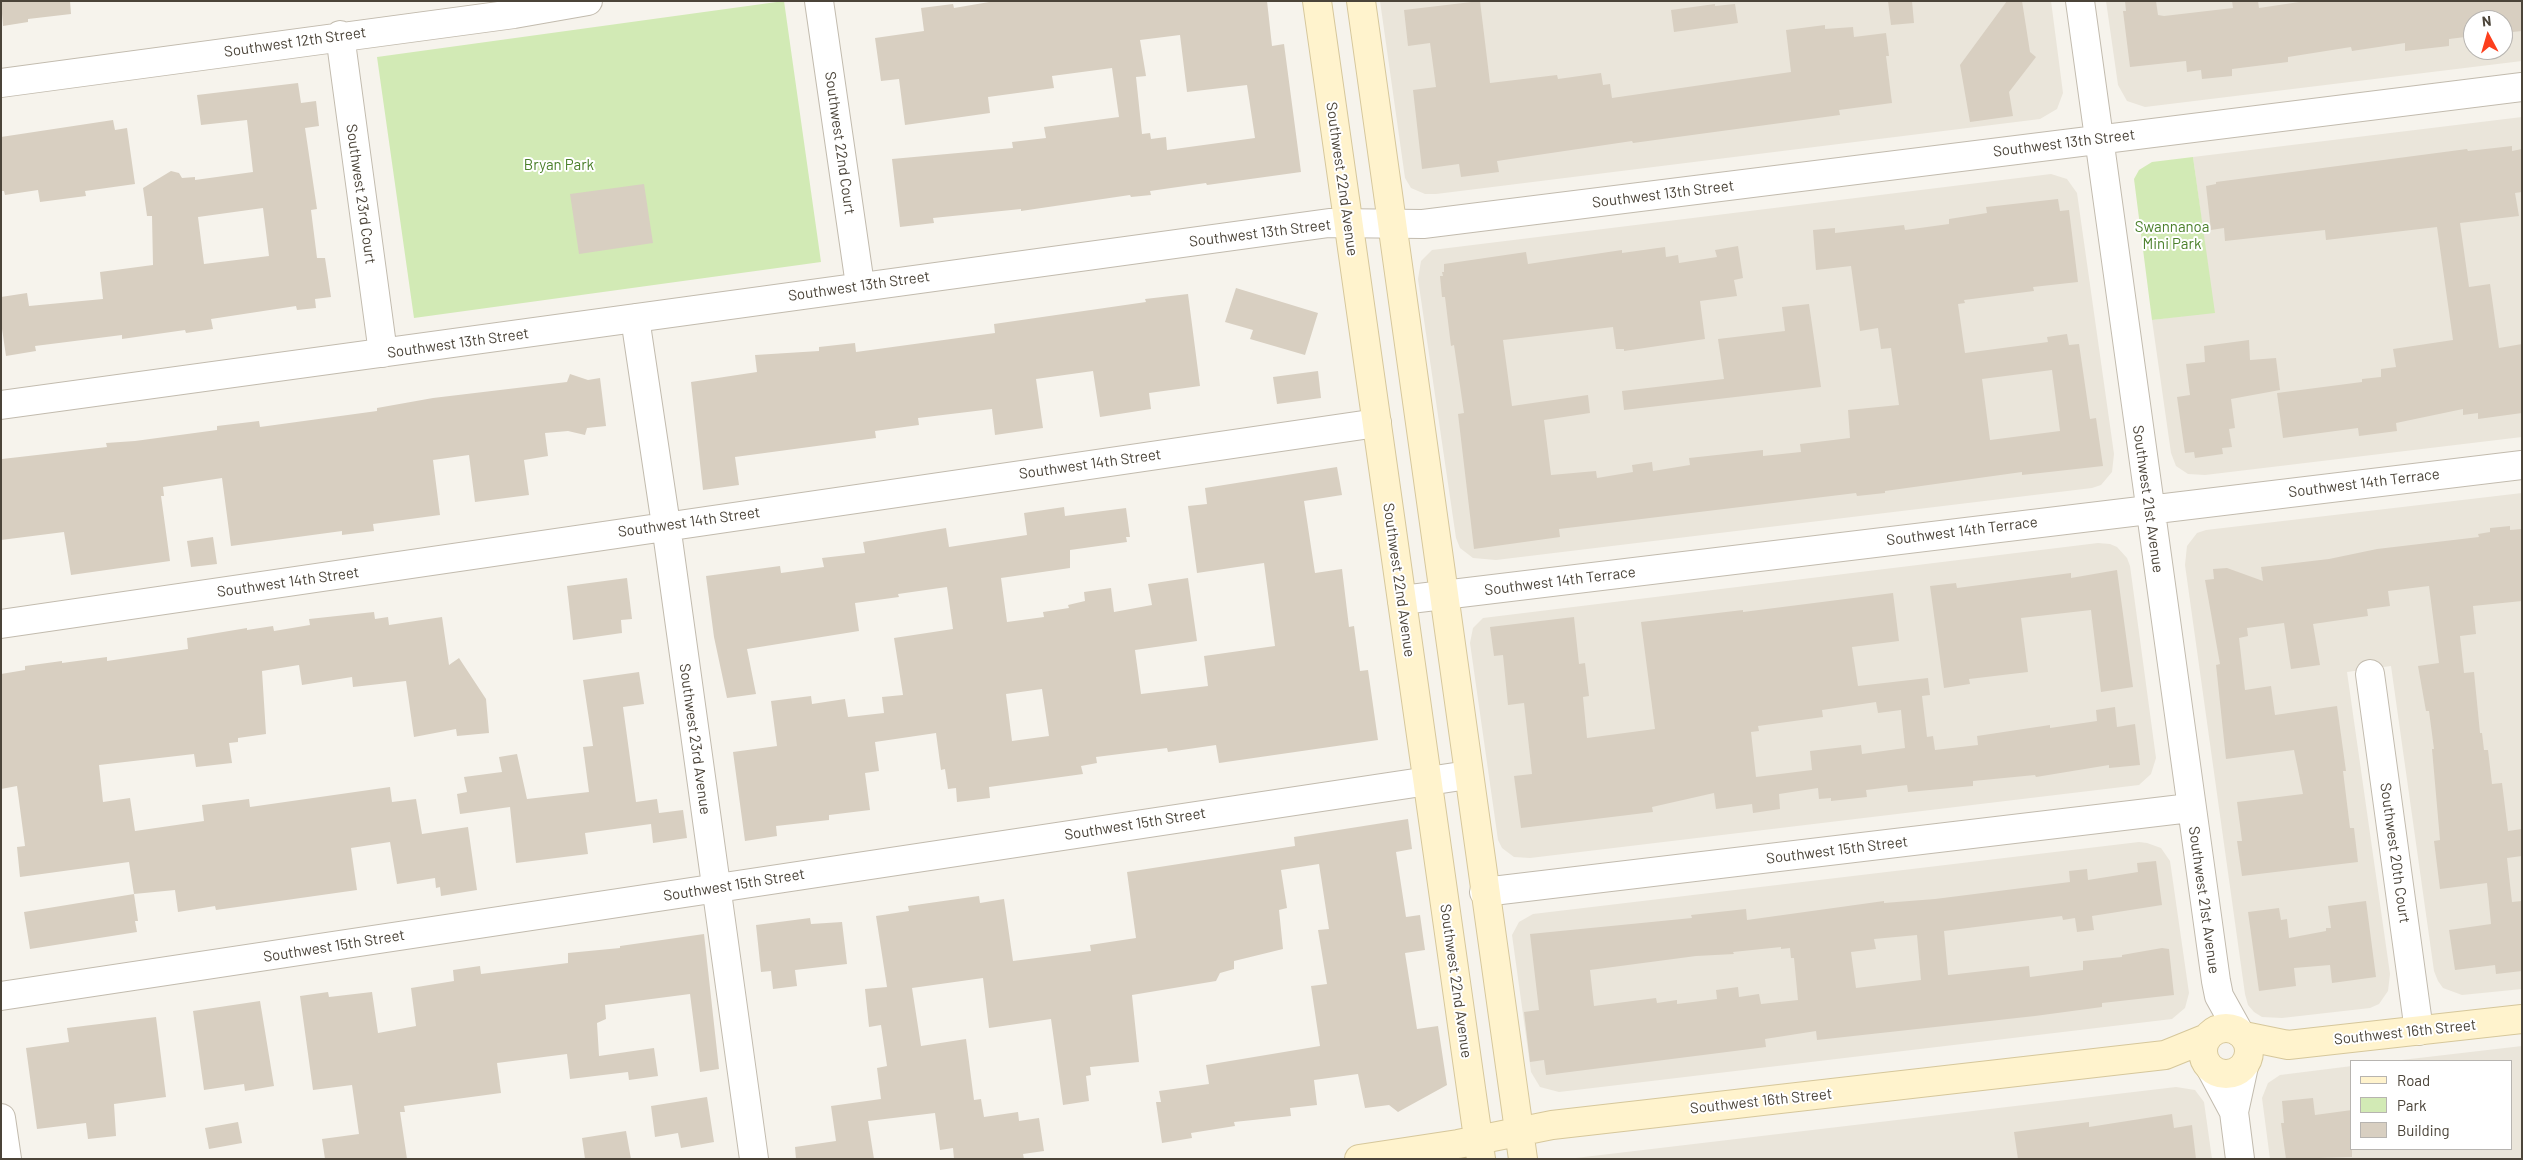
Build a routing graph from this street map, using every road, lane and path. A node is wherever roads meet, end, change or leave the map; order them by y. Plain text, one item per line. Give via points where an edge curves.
1 (820, 1) edge
2 (1317, 1) edge
3 (1361, 1) edge
4 (2080, 1) edge
5 (582, 2) edge
6 (340, 36) junction
7 (1, 83) edge
8 (2522, 88) edge
9 (2100, 139) junction
10 (1348, 222) junction
11 (1390, 224) junction
12 (860, 286) junction
13 (635, 318) junction
14 (383, 353) junction
15 (1, 404) edge
16 (1377, 423) junction
17 (2522, 465) edge
18 (2150, 509) junction
19 (666, 525) junction
20 (1442, 595) junction
21 (1402, 600) junction
22 (1, 624) edge
23 (2370, 674) dead end
24 (1468, 775) junction
25 (1427, 780) junction
26 (2190, 808) junction
27 (715, 888) junction
28 (1484, 892) junction
29 (1, 996) edge
30 (2218, 996) junction
31 (2522, 1019) edge
32 (2419, 1031) junction
33 (2242, 1034) junction
34 (2288, 1045) junction
35 (2209, 1052) junction
36 (2246, 1064) junction
37 (2234, 1112) junction
38 (1, 1118) edge
39 (1519, 1130) junction
40 (1480, 1149) edge
41 (7, 1159) edge
42 (754, 1159) edge
43 (1359, 1159) edge
44 (1523, 1159) edge
45 (2240, 1159) edge

1 - 12 street, Southwest 22nd Court
2 - 10 main road, Southwest 22nd Avenue
3 - 11 main road
4 - 9 street, Southwest 21st Avenue
5 - 6 street, Southwest 12th Street
6 - 7 street, Southwest 12th Street
6 - 14 street, Southwest 23rd Court
8 - 9 street, Southwest 13th Street
9 - 11 street, Southwest 13th Street via 1432,223
9 - 18 street, Southwest 21st Avenue
10 - 11 street, Southwest 13th Street
10 - 12 street, Southwest 13th Street
10 - 16 main road, Southwest 22nd Avenue
11 - 20 main road
12 - 13 street, Southwest 13th Street
13 - 14 street, Southwest 13th Street
13 - 19 street, Southwest 23rd Avenue
14 - 15 street, Southwest 13th Street
16 - 19 street, Southwest 14th Street
16 - 21 main road, Southwest 22nd Avenue
17 - 18 street, Southwest 14th Terrace
18 - 20 street, Southwest 14th Terrace
18 - 26 street, Southwest 21st Avenue
19 - 22 street, Southwest 14th Street
19 - 27 street, Southwest 23rd Avenue
20 - 21 street, Southwest 14th Terrace
20 - 24 main road
21 - 25 main road, Southwest 22nd Avenue
23 - 32 street, Southwest 20th Court
24 - 25 street, Southwest 15th Street
24 - 28 main road
25 - 27 street, Southwest 15th Street
25 - 40 main road, Southwest 22nd Avenue
26 - 28 street, Southwest 15th Street
26 - 30 street, Southwest 21st Avenue
27 - 29 street, Southwest 15th Street
27 - 42 street, Southwest 23rd Avenue
28 - 39 main road
30 - 33 street, Southwest 21st Avenue
30 - 35 street, Southwest 21st Avenue
31 - 32 main road, Southwest 16th Street
32 - 34 main road, Southwest 16th Street
33 - 34 main road, Southwest 16th Street
33 - 35 main road via 2224,1028
33 - 36 main road via 2250,1048
34 - 36 main road, Southwest 16th Street
35 - 36 main road via 2225,1074 2239,1071
35 - 37 street
35 - 39 main road, Southwest 16th Street via 2179,1060 2165,1055
36 - 37 street
37 - 45 street
38 - 41 street
39 - 40 main road, Southwest 16th Street
39 - 44 main road
40 - 43 main road, Southwest 16th Street

